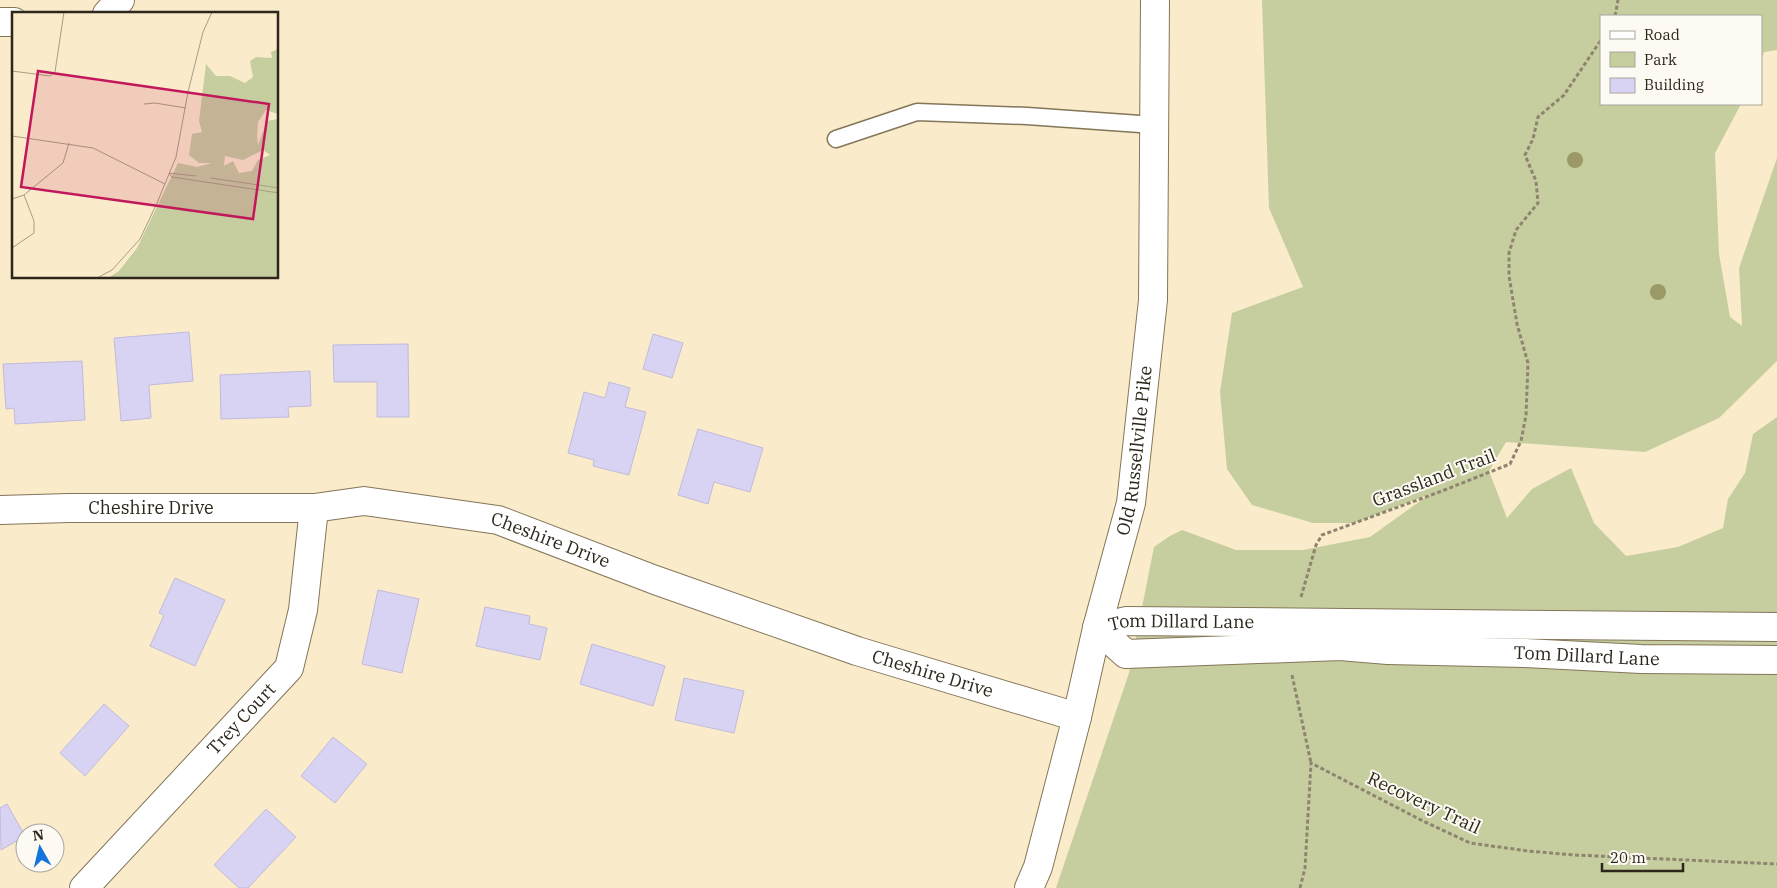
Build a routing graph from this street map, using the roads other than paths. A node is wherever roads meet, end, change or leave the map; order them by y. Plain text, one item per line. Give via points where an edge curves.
1 (120, 0) edge
2 (1155, 0) edge
3 (109, 12) edge
4 (1154, 124) junction
5 (836, 139) dead end
6 (314, 508) junction
7 (0, 510) edge
8 (1777, 627) edge
9 (1097, 628) junction
10 (1290, 635) junction
11 (1777, 660) edge
12 (1077, 717) junction
13 (84, 888) edge
14 (1029, 888) edge

1 - 3 street
2 - 4 street, Old Russellville Pike
4 - 5 lane via 917,112
4 - 9 street, Old Russellville Pike via 1153,300 1131,503
6 - 7 street, Cheshire Drive
6 - 12 street, Cheshire Drive via 364,502 498,520 654,580 857,651
6 - 13 street, Trey Court via 303,610 290,668
8 - 10 street, Tom Dillard Lane
9 - 10 street, Tom Dillard Lane via 1126,654
9 - 12 street, Old Russellville Pike
10 - 11 street, Tom Dillard Lane via 1340,646 1388,650
12 - 14 street, Old Russellville Pike via 1038,867

